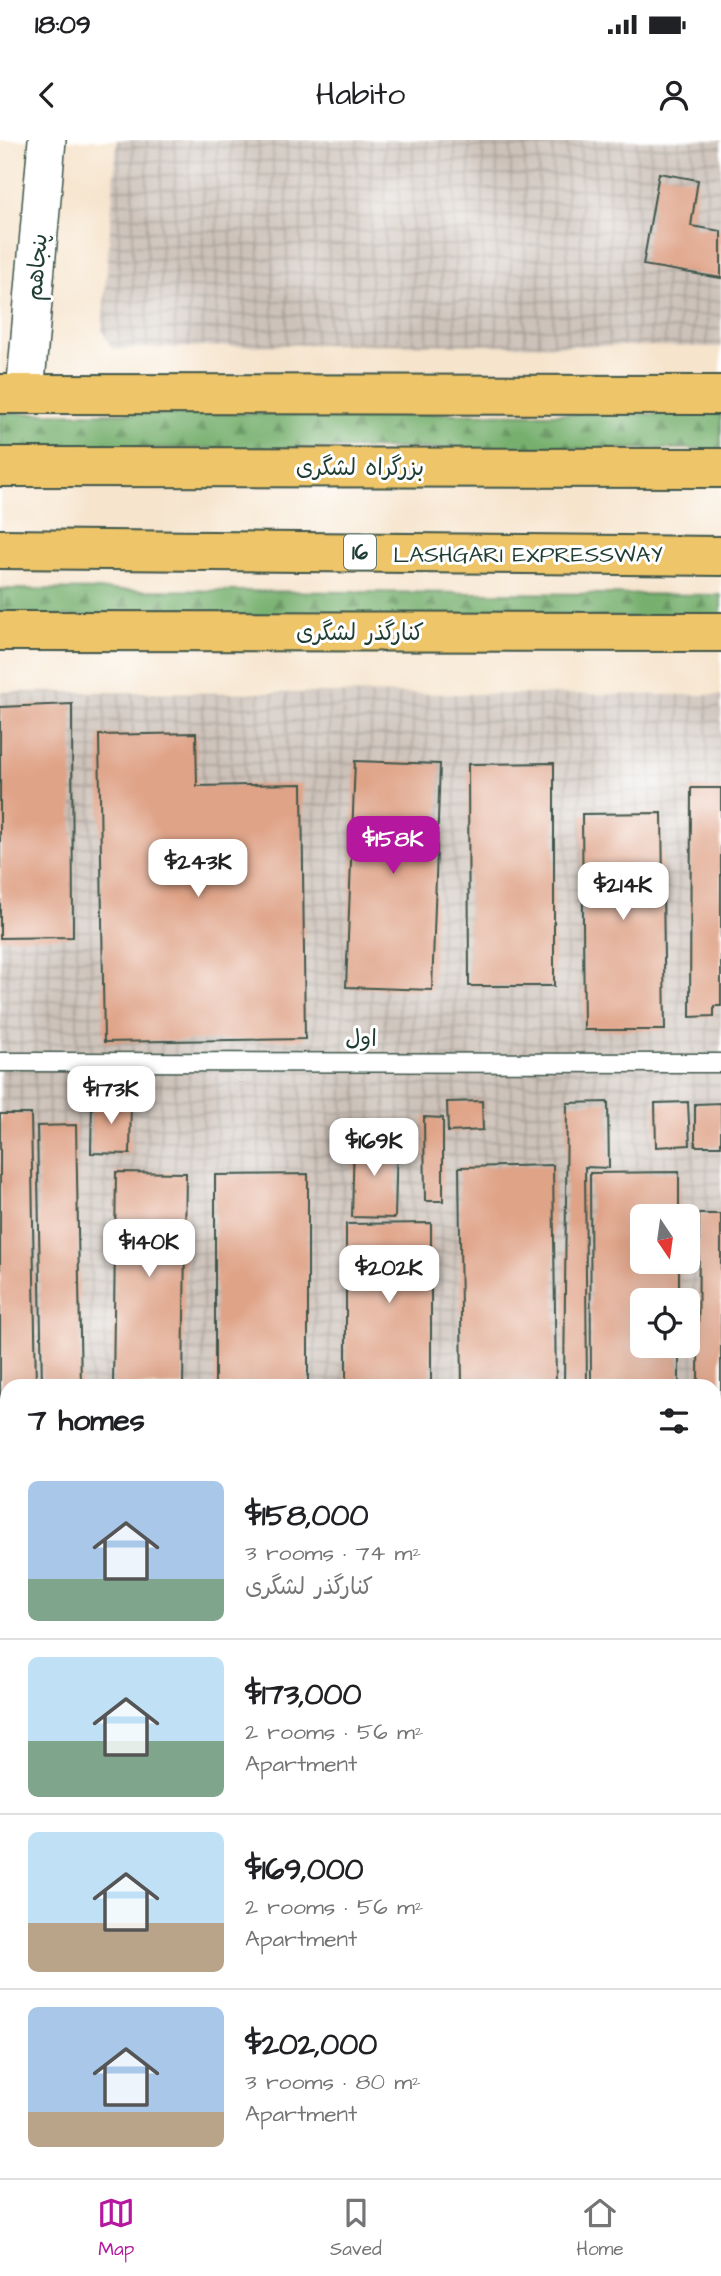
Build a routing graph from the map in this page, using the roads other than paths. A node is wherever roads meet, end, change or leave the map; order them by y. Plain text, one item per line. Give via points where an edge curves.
1 (47, 140) edge
2 (12, 394) edge
3 (721, 395) edge
4 (0, 467) edge
5 (721, 468) edge
6 (0, 549) edge
7 (721, 555) edge
8 (0, 631) edge
9 (721, 632) edge
10 (0, 1062) edge
11 (721, 1063) edge

1 - 2 street, پنجاهم
2 - 3 main road
4 - 5 main road, بزرگراه لشگری
6 - 7 main road, LASHGARI EXPRESSWAY / 16
8 - 9 main road, کنارگذر لشگری
10 - 11 lane, اول

